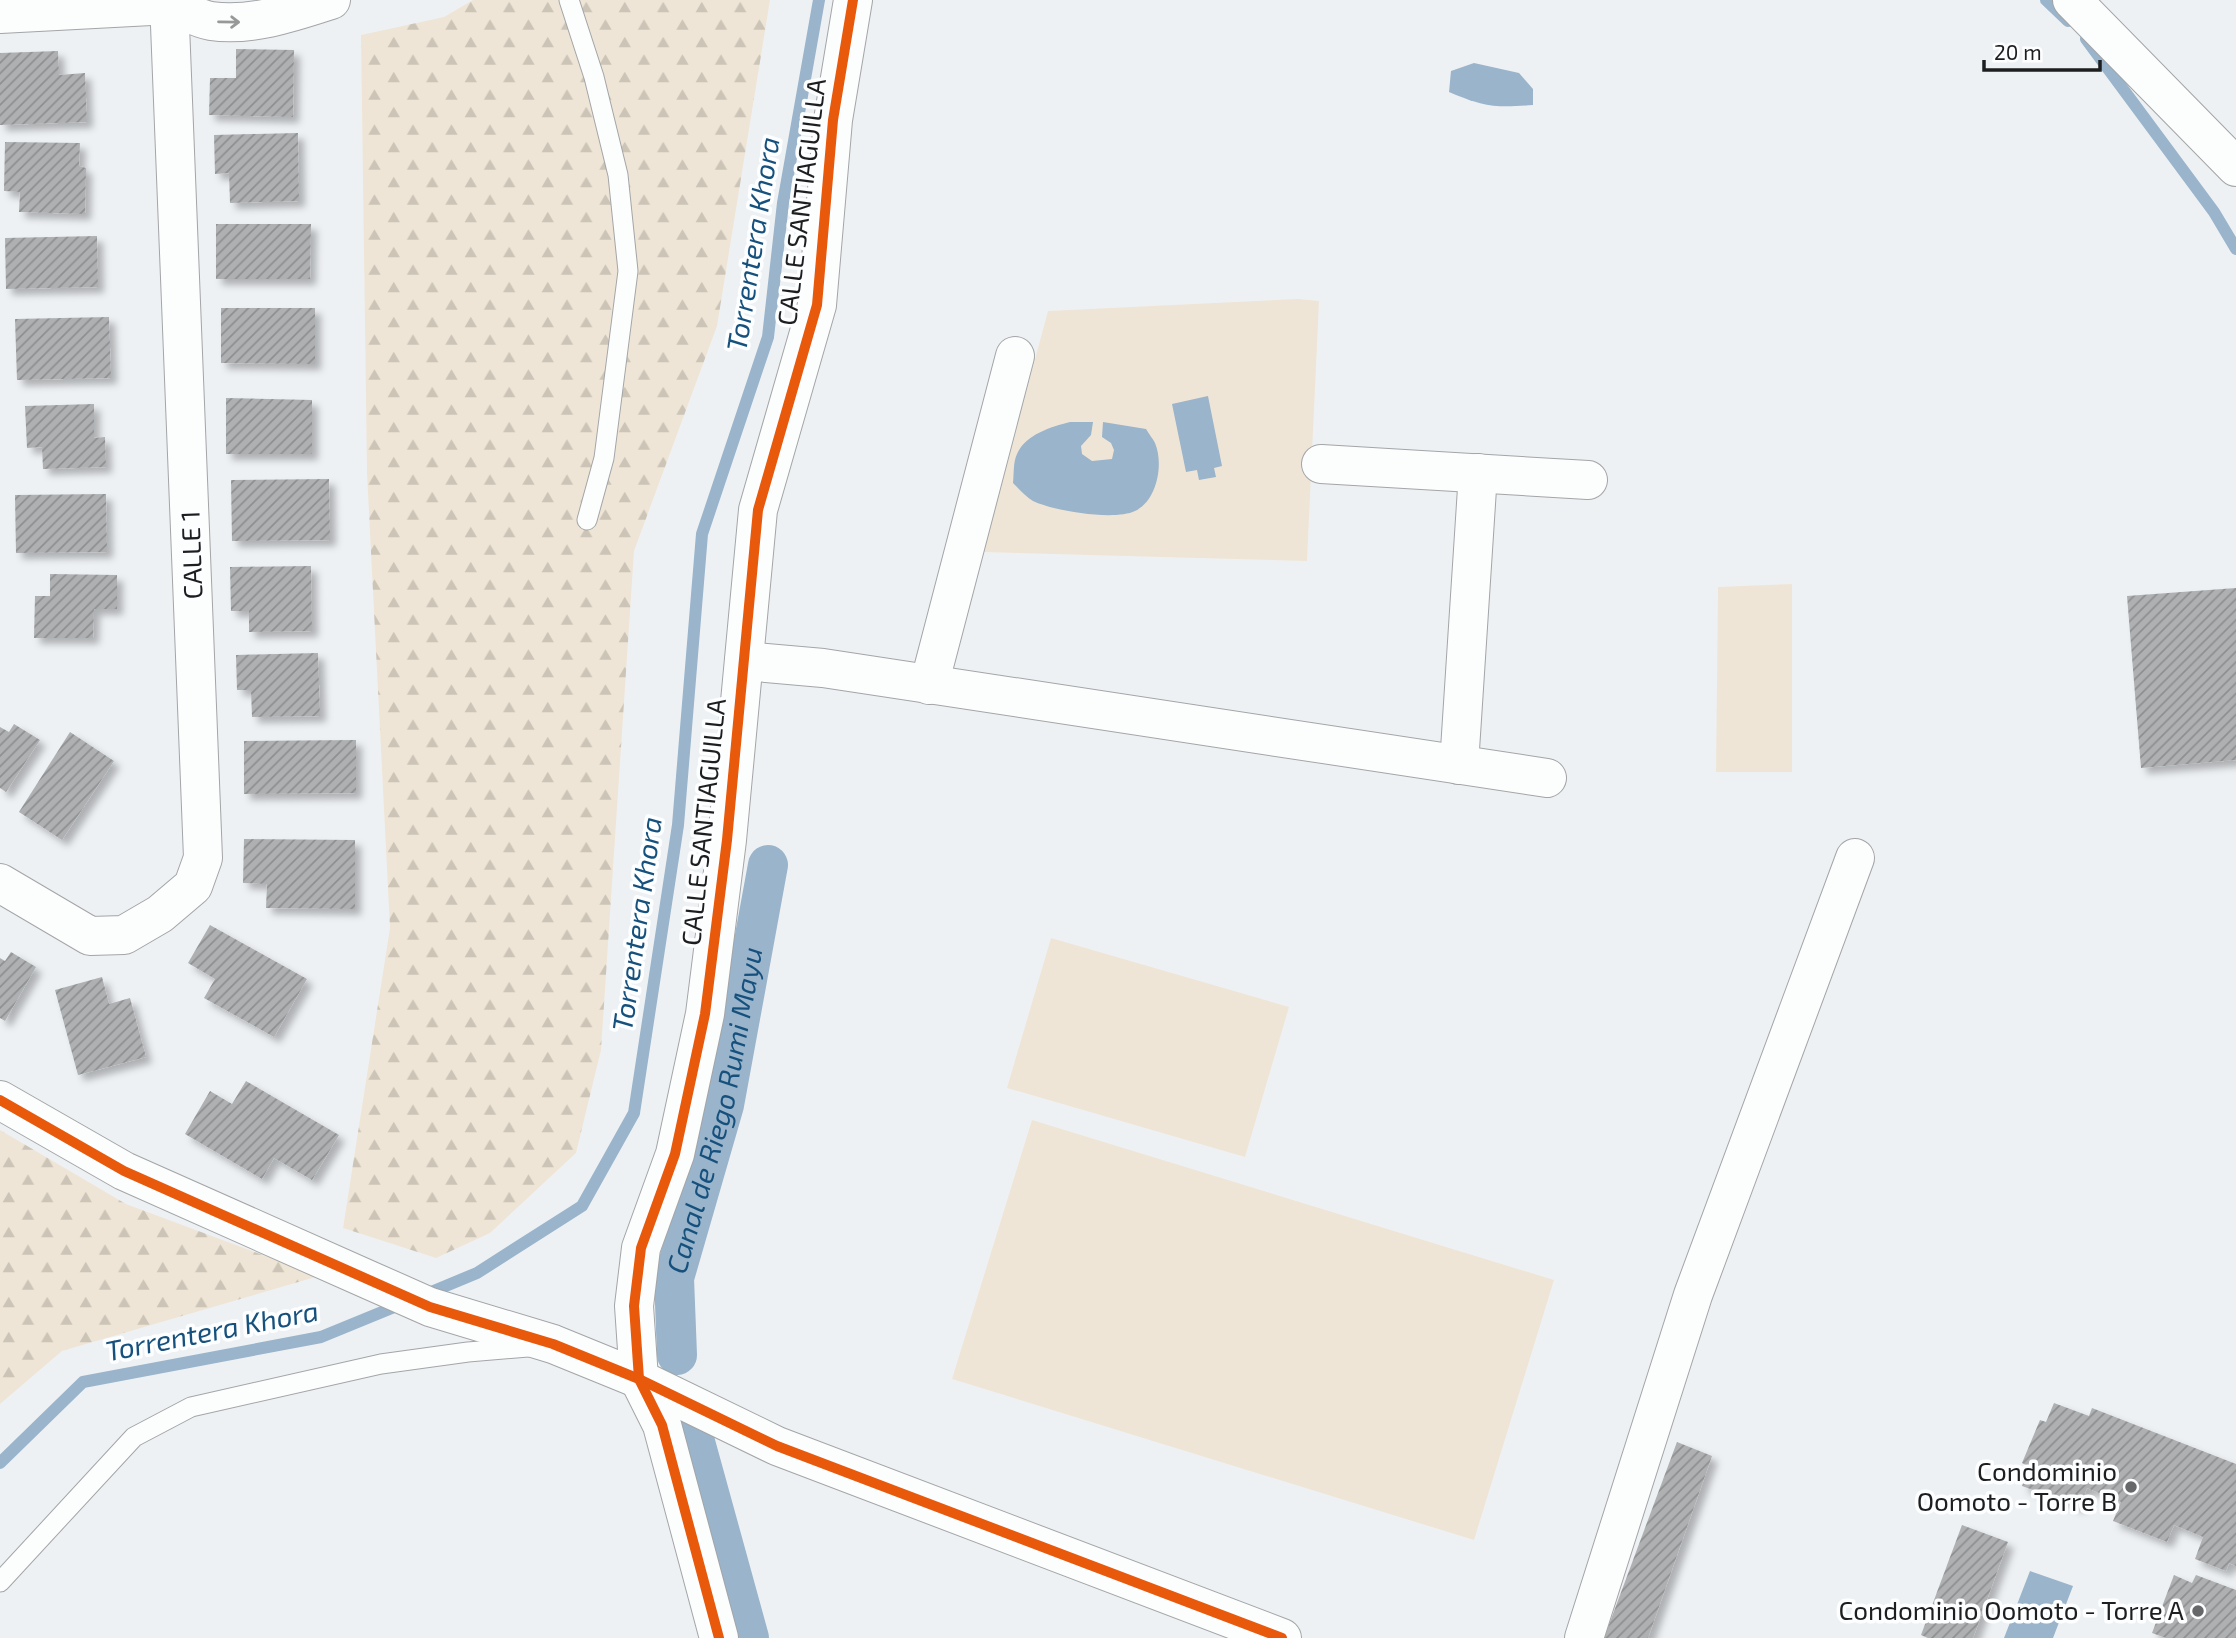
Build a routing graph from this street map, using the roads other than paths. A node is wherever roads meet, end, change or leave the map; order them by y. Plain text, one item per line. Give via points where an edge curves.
1 (331, 0) edge
2 (569, 0) edge
3 (853, 0) edge
4 (2072, 0) edge
5 (174, 2) edge
6 (0, 14) edge
7 (2236, 167) edge
8 (1015, 356) dead end
9 (1321, 464) dead end
10 (1478, 473) junction
11 (1588, 480) dead end
12 (587, 520) dead end
13 (744, 661) junction
14 (929, 685) junction
15 (1460, 765) junction
16 (1547, 778) dead end
17 (1855, 858) dead end
18 (0, 883) edge
19 (0, 1100) edge
20 (553, 1344) junction
21 (639, 1379) junction
22 (0, 1581) edge
23 (719, 1638) edge
24 (1282, 1638) edge
25 (1584, 1638) edge

5 -> 1 street via 209,21 241,22
2 - 12 lane via 594,76 618,175 628,271 604,458
3 - 13 street, CALLE SANTIAGUILLA via 833,120 817,305 758,510
4 - 7 street
5 - 6 street
5 - 18 street, CALLE 1 via 203,858 193,886 160,914 124,935 90,936
8 - 14 street
9 - 10 street
10 - 11 street
10 - 15 street
13 - 14 street
13 - 21 street, CALLE SANTIAGUILLA via 705,1014 675,1154 642,1248 634,1306
14 - 15 street
15 - 16 street
17 - 25 street via 1693,1295
19 - 20 street via 124,1171 430,1307
20 - 21 street
20 - 22 lane via 382,1364 191,1407 134,1437
21 - 23 street, CALLE SANTIAGUILLA via 662,1425
21 - 24 street via 777,1446

